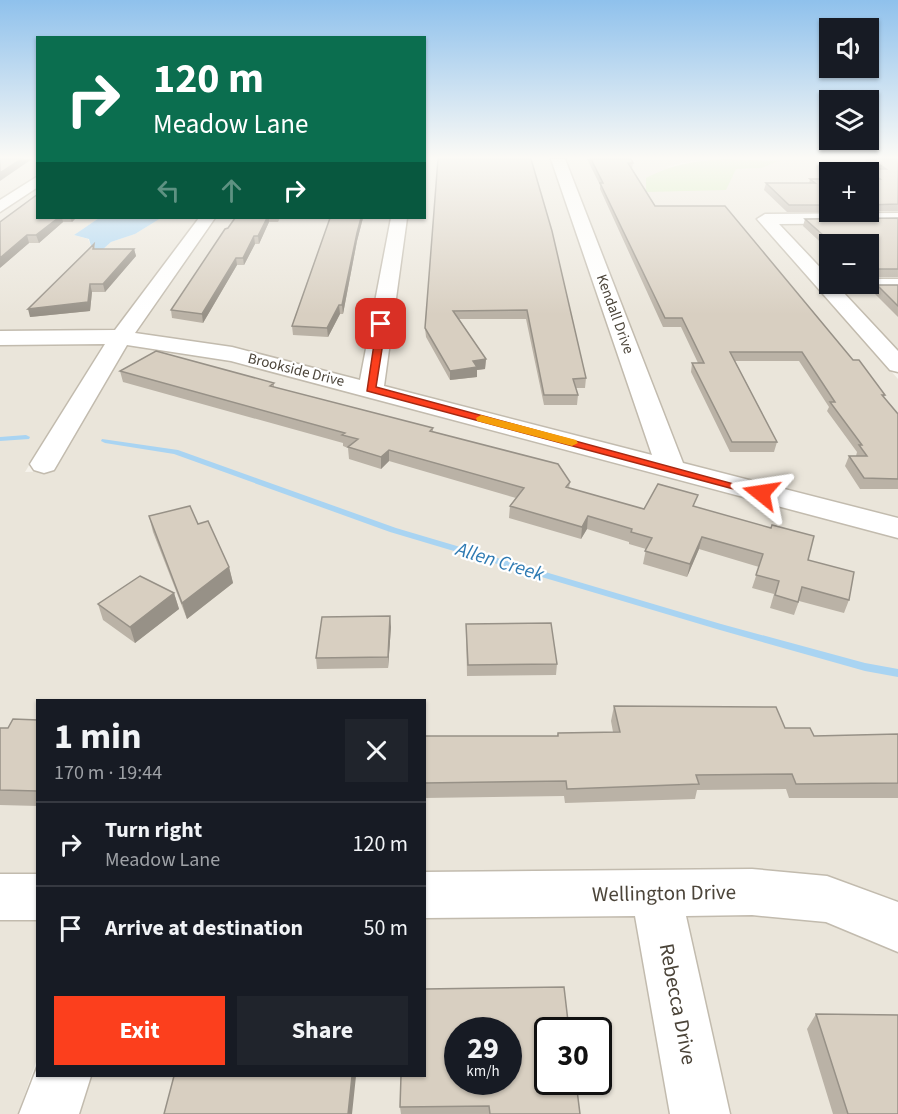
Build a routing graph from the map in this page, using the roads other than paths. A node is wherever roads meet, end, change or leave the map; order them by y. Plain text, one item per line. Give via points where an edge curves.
1 (577, 211) edge
2 (898, 218) edge
3 (206, 219) edge
4 (399, 219) edge
5 (819, 277) edge
6 (879, 285) edge
7 (898, 285) edge
8 (834, 294) edge
9 (120, 337) junction
10 (0, 338) edge
11 (898, 365) edge
12 (370, 389) junction
13 (44, 464) dead end
14 (671, 469) junction
15 (898, 528) edge
16 (656, 894) junction
17 (426, 895) edge
18 (0, 897) edge
19 (36, 897) edge
20 (898, 927) edge
21 (62, 1077) edge
22 (50, 1114) edge
23 (700, 1114) edge

1 - 14 street, Kendall Drive
2 - 5 street via 765,219
3 - 9 street
4 - 12 street
6 - 7 street
8 - 11 street
9 - 10 street, Brookside Drive
9 - 12 street, Brookside Drive via 232,354
9 - 13 street
12 - 14 street, Brookside Drive
14 - 15 street, Brookside Drive
16 - 17 street, Wellington Drive
16 - 20 street, Wellington Drive via 752,892 827,899
16 - 23 street, Rebecca Drive
18 - 19 street
21 - 22 street

